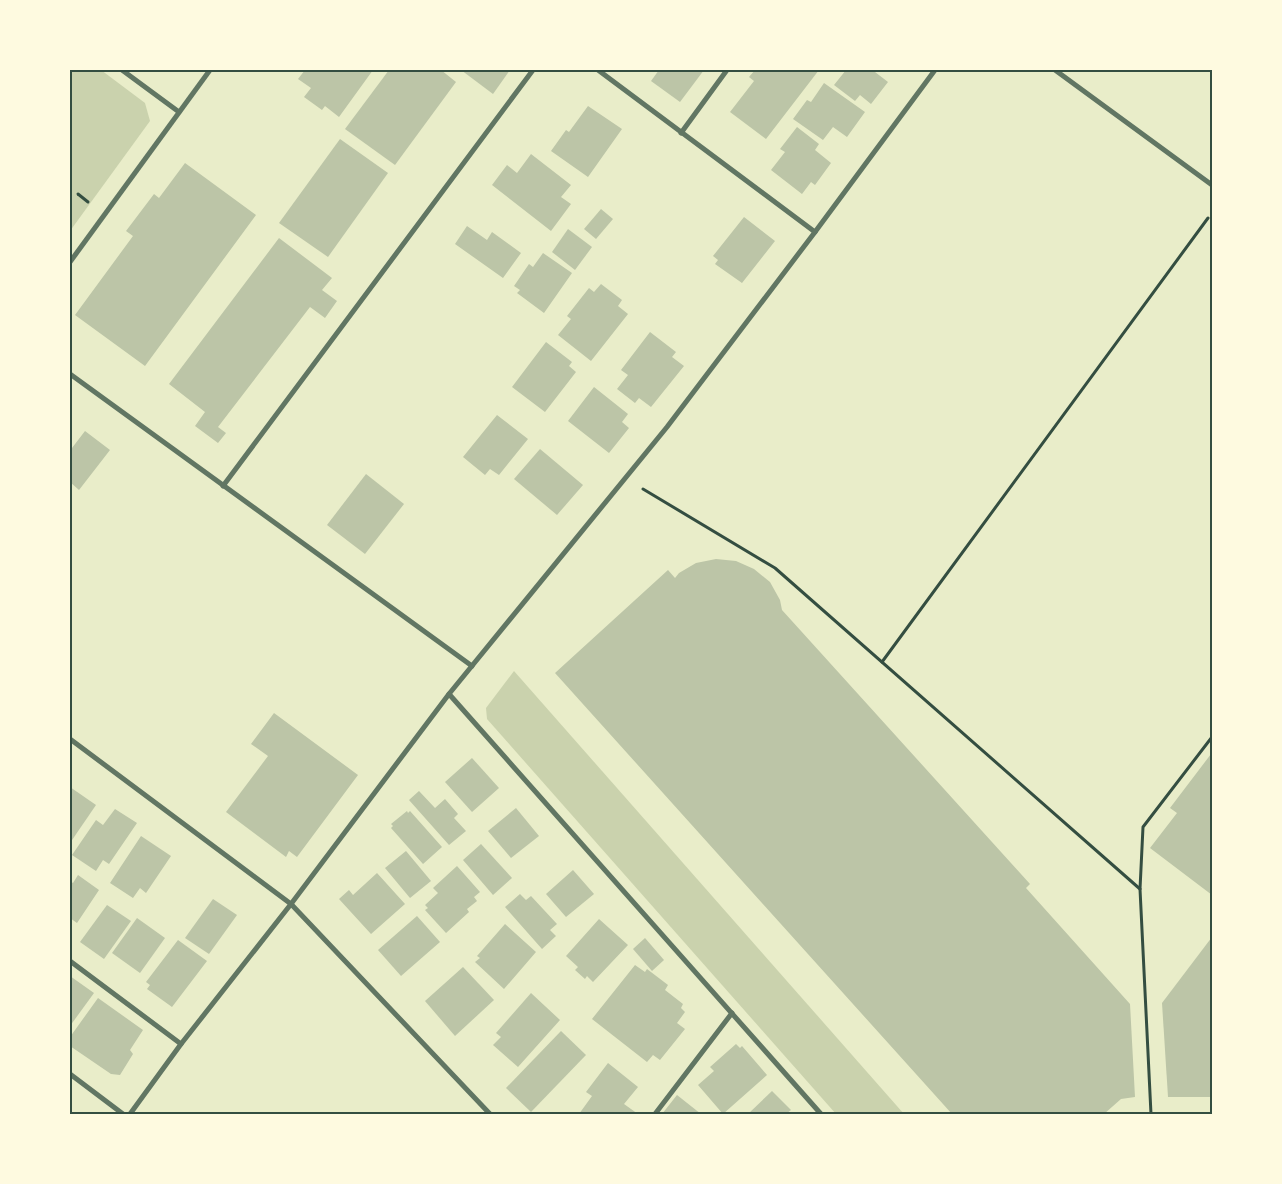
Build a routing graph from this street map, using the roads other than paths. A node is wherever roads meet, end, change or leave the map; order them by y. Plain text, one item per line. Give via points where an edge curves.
1 (122, 70) edge
2 (210, 70) edge
3 (533, 70) edge
4 (598, 70) edge
5 (727, 70) edge
6 (936, 70) edge
7 (1055, 70) edge
8 (179, 112) junction
9 (681, 133) junction
10 (1212, 185) edge
11 (815, 232) junction
12 (70, 262) edge
13 (70, 374) edge
14 (223, 486) junction
15 (472, 666) junction
16 (449, 694) junction
17 (70, 739) edge
18 (291, 904) junction
19 (70, 961) edge
20 (732, 1013) junction
21 (181, 1044) junction
22 (70, 1074) edge
23 (123, 1114) edge
24 (130, 1114) edge
25 (490, 1114) edge
26 (655, 1114) edge
27 (821, 1114) edge

1 - 8 street
2 - 8 street
3 - 14 street
4 - 9 street
5 - 9 street
6 - 11 street
7 - 10 street
8 - 12 street
9 - 11 street
11 - 15 street via 673,419
13 - 14 street
14 - 15 street
15 - 16 street
16 - 18 street
16 - 20 street
17 - 18 street
18 - 21 street
18 - 25 street
19 - 21 street
20 - 26 street
20 - 27 street
21 - 24 street
22 - 23 street

